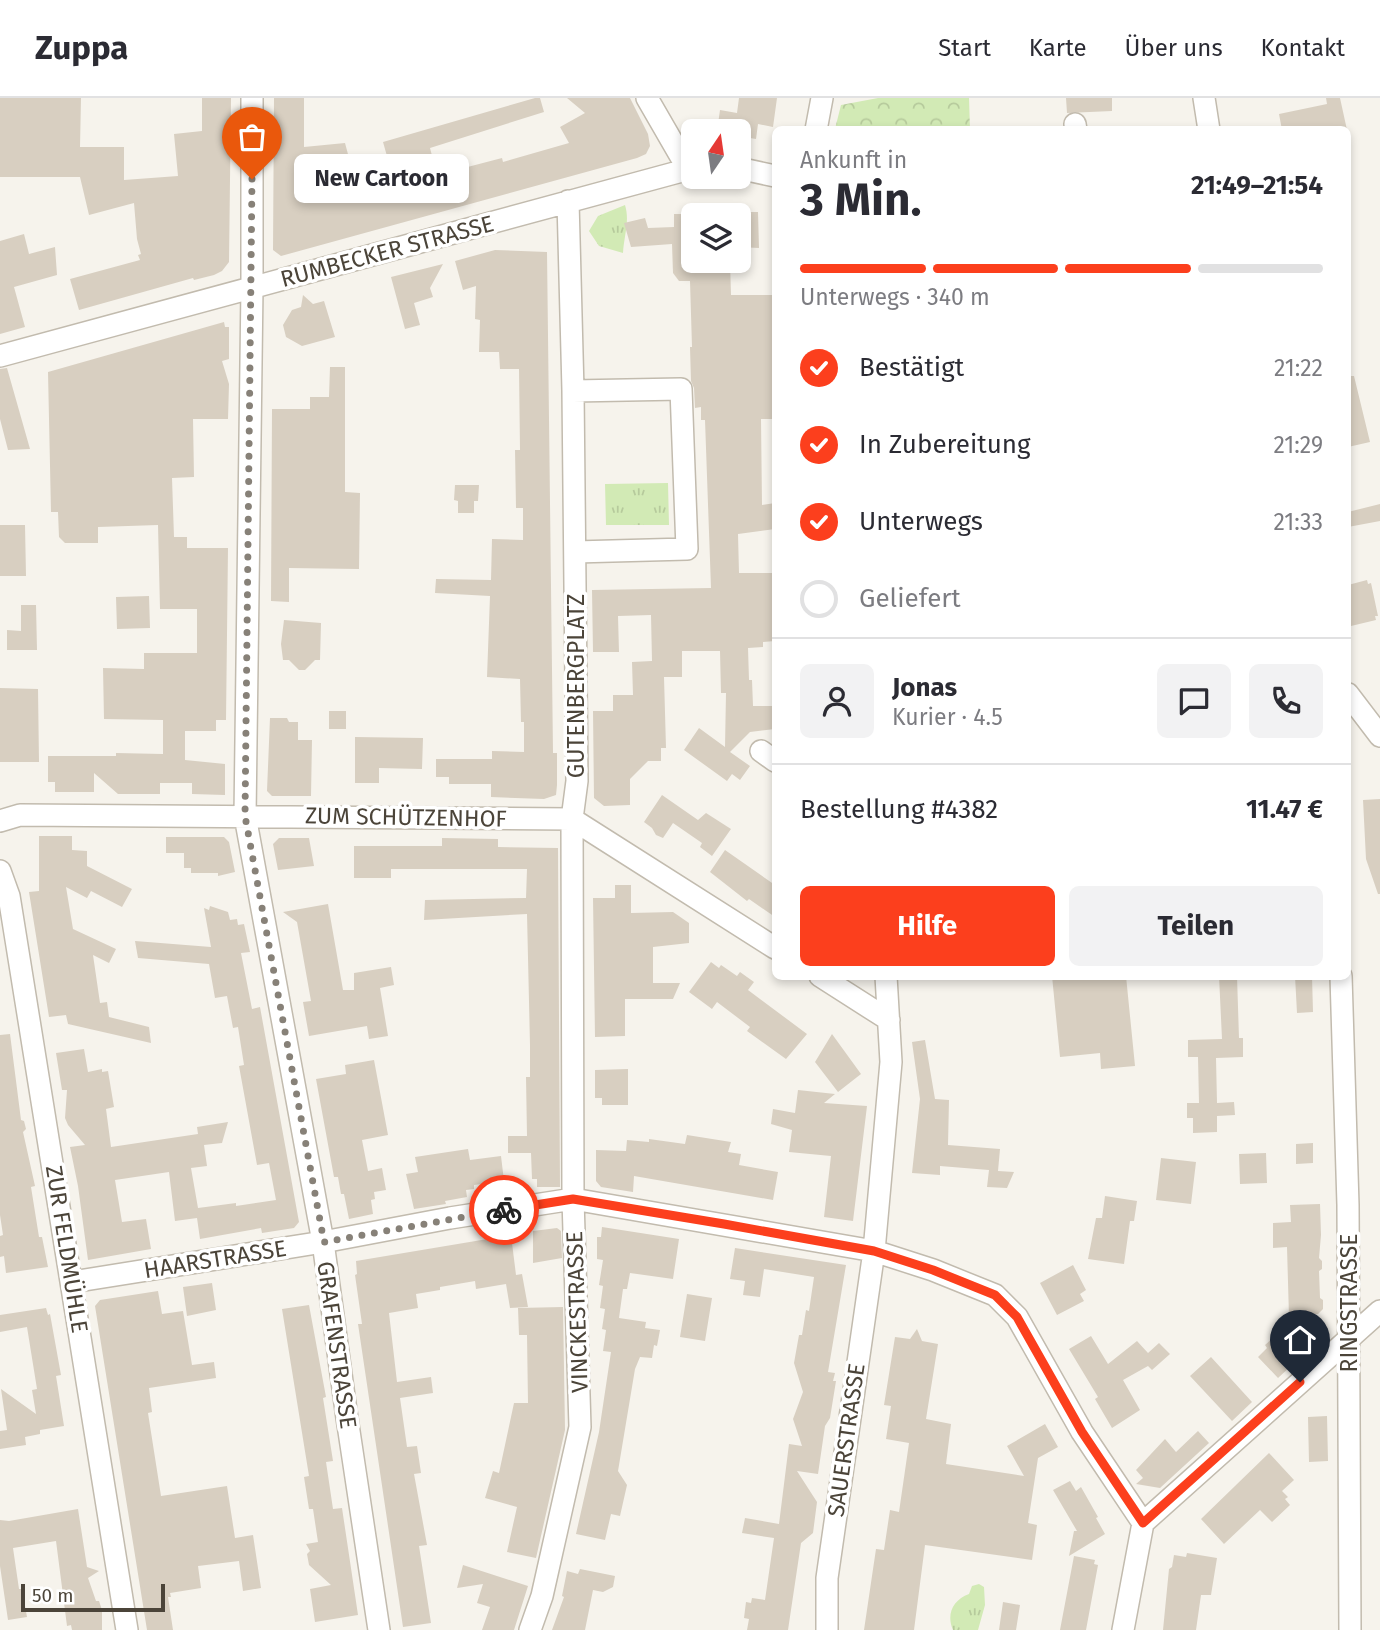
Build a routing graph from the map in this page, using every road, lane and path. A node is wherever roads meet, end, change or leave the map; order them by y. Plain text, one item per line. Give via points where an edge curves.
1 (252, 98) edge
2 (647, 98) edge
3 (822, 98) edge
4 (1204, 98) edge
5 (817, 126) edge
6 (1208, 126) edge
7 (681, 154) edge
8 (681, 171) edge
9 (751, 171) edge
10 (772, 175) edge
11 (568, 201) junction
12 (252, 287) junction
13 (0, 356) edge
14 (573, 391) junction
15 (575, 552) junction
16 (1351, 698) edge
17 (1380, 736) edge
18 (245, 816) junction
19 (572, 819) junction
20 (0, 821) edge
21 (0, 871) edge
22 (772, 946) edge
23 (826, 980) edge
24 (886, 980) edge
25 (1341, 980) edge
26 (889, 1020) junction
27 (573, 1199) junction
28 (324, 1242) junction
29 (874, 1251) junction
30 (72, 1282) junction
31 (1380, 1311) edge
32 (1348, 1340) junction
33 (1143, 1523) junction
34 (127, 1630) edge
35 (379, 1630) edge
36 (530, 1630) edge
37 (827, 1630) edge
38 (1123, 1630) edge
39 (1350, 1630) edge

1 - 12 street, GRAFENSTRASSE
2 - 7 street
3 - 5 street
4 - 6 street
8 - 11 street, RUMBECKER STRASSE
9 - 10 street
11 - 12 street, RUMBECKER STRASSE
11 - 14 street, GUTENBERGPLATZ
12 - 13 street, RUMBECKER STRASSE
12 - 18 street, GRAFENSTRASSE
14 - 15 street, GUTENBERGPLATZ
14 - 15 street via 681,389 687,548
15 - 19 street, GUTENBERGPLATZ via 577,781
16 - 17 street
18 - 19 street, ZUM SCHÜTZENHOF
18 - 20 street, ZUM SCHÜTZENHOF via 20,815
18 - 28 street, GRAFENSTRASSE
19 - 22 street
19 - 27 street, VINCKESTRASSE
21 - 30 street, ZUR FELDMÜHLE via 9,896
23 - 26 street
24 - 26 street
25 - 32 street, RINGSTRASSE
26 - 29 street via 891,1062
27 - 28 street, HAARSTRASSE
27 - 29 street, HAARSTRASSE
27 - 36 street, VINCKESTRASSE via 580,1427 542,1596
28 - 30 street, HAARSTRASSE
28 - 35 street, GRAFENSTRASSE
29 - 33 street, HAARSTRASSE via 995,1295 1017,1317 1082,1432
29 - 37 street, SAUERSTRASSE via 827,1578
30 - 34 street, ZUR FELDMÜHLE
31 - 32 street
32 - 33 street
32 - 39 street, RINGSTRASSE
33 - 38 street

